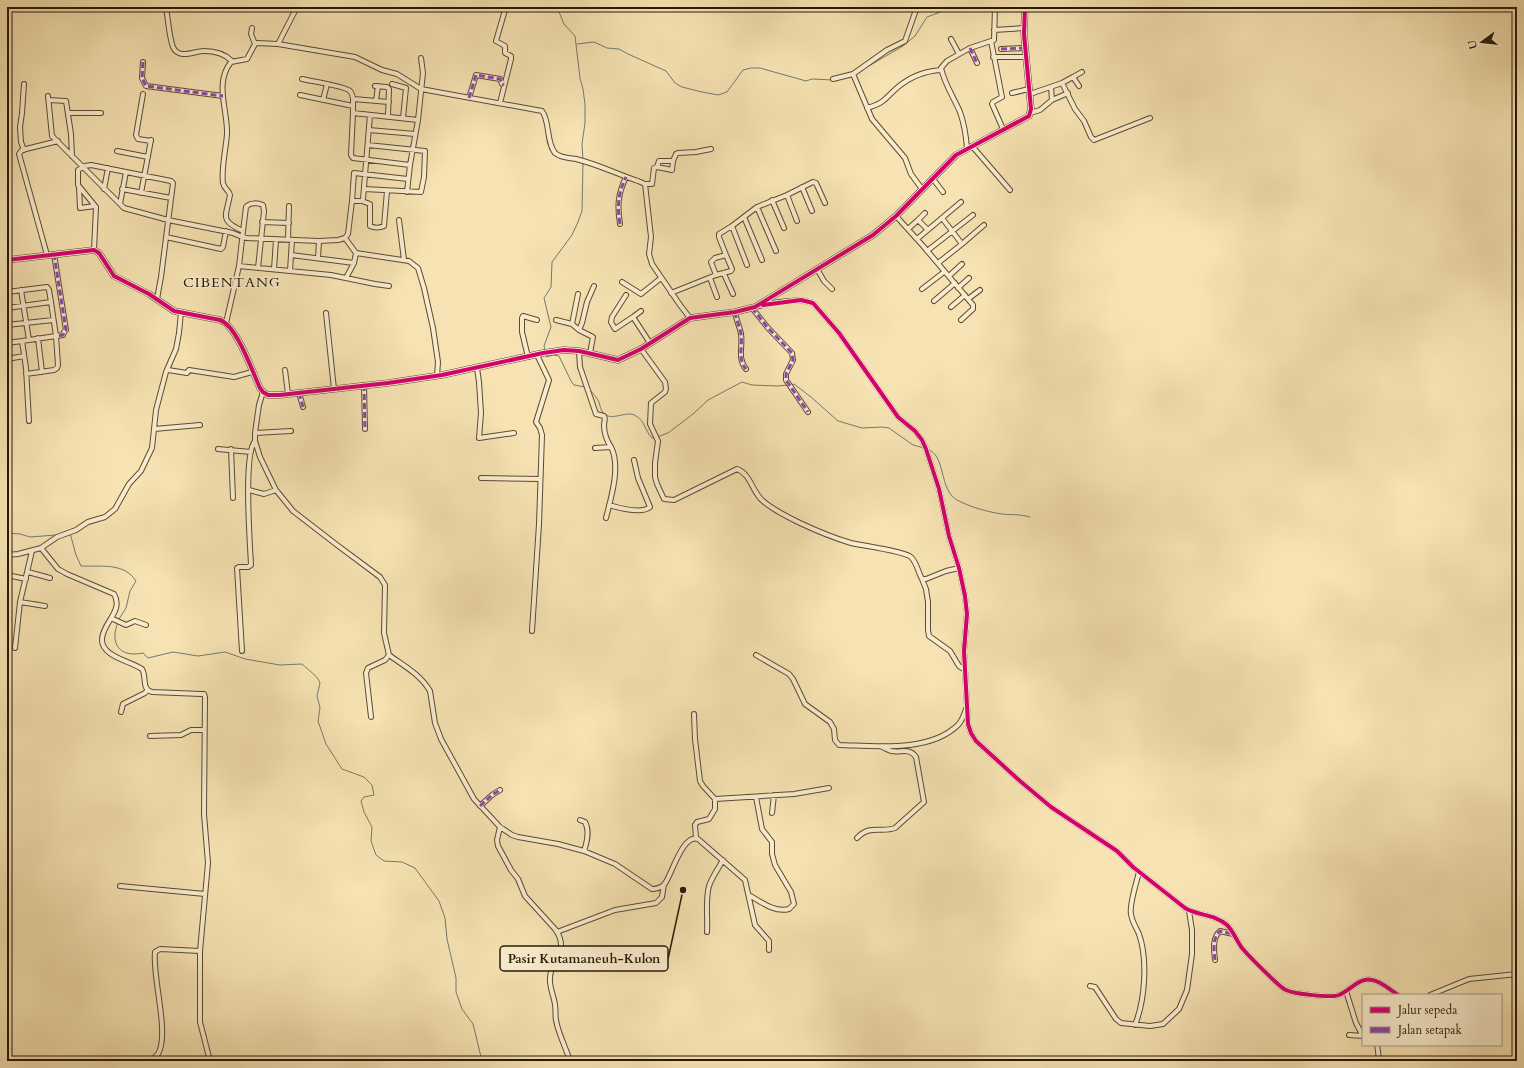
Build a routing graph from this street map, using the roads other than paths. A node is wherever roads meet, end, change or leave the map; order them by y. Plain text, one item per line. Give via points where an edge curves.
1 (166, 7) edge
2 (297, 7) edge
3 (504, 7) edge
4 (917, 7) edge
5 (995, 7) edge
6 (1026, 7) edge
7 (252, 28) dead end
8 (1024, 28) junction
9 (994, 30) junction
10 (951, 39) dead end
11 (991, 41) junction
12 (255, 44) junction
13 (278, 44) junction
14 (970, 48) junction
15 (1025, 48) junction
16 (1001, 49) dead end
17 (959, 54) junction
18 (994, 57) junction
19 (1026, 57) junction
20 (421, 58) dead end
21 (232, 61) junction
22 (143, 62) dead end
23 (977, 63) dead end
24 (941, 70) junction
25 (1082, 72) dead end
26 (853, 74) junction
27 (1073, 77) junction
28 (302, 79) dead end
29 (833, 79) dead end
30 (1062, 83) junction
31 (24, 84) dead end
32 (327, 84) junction
33 (392, 84) dead end
34 (504, 85) junction
35 (1079, 86) dead end
36 (1051, 87) junction
37 (421, 89) junction
38 (1029, 91) junction
39 (1012, 93) dead end
40 (1068, 93) junction
41 (143, 94) dead end
42 (300, 95) dead end
43 (223, 96) junction
44 (469, 98) junction
45 (353, 99) junction
46 (323, 100) junction
47 (1052, 100) junction
48 (376, 101) junction
49 (389, 102) junction
50 (500, 103) junction
51 (353, 106) junction
52 (867, 108) junction
53 (68, 113) junction
54 (100, 113) dead end
55 (353, 113) junction
56 (1030, 113) junction
57 (370, 115) junction
58 (388, 116) junction
59 (403, 118) junction
60 (1150, 118) dead end
61 (418, 120) junction
62 (1003, 129) junction
63 (369, 130) junction
64 (415, 134) junction
65 (58, 141) junction
66 (368, 146) junction
67 (970, 147) junction
68 (711, 149) dead end
69 (24, 150) junction
70 (412, 150) junction
71 (116, 151) dead end
72 (72, 156) junction
73 (148, 157) junction
74 (366, 159) junction
75 (673, 161) junction
76 (410, 165) junction
77 (83, 167) junction
78 (657, 167) junction
79 (108, 168) junction
80 (126, 172) junction
81 (365, 174) junction
82 (144, 175) junction
83 (626, 177) junction
84 (408, 179) junction
85 (933, 179) junction
86 (645, 184) junction
87 (79, 187) junction
88 (802, 187) junction
89 (364, 188) junction
90 (104, 189) junction
91 (122, 189) junction
92 (922, 189) junction
93 (1010, 190) dead end
94 (387, 191) junction
95 (407, 192) junction
96 (943, 192) dead end
97 (141, 193) junction
98 (787, 195) junction
99 (171, 198) junction
100 (772, 200) junction
101 (352, 201) junction
102 (362, 201) junction
103 (961, 202) dead end
104 (825, 203) dead end
105 (120, 204) junction
106 (96, 206) junction
107 (289, 206) dead end
108 (757, 207) junction
109 (812, 211) dead end
110 (925, 213) dead end
111 (973, 215) dead end
112 (896, 216) junction
113 (744, 217) junction
114 (942, 218) junction
115 (168, 220) junction
116 (399, 220) dead end
117 (918, 220) junction
118 (797, 221) dead end
119 (262, 222) junction
120 (288, 223) junction
121 (620, 224) dead end
122 (984, 225) dead end
123 (732, 226) junction
124 (784, 228) dead end
125 (908, 229) junction
126 (927, 230) junction
127 (226, 231) junction
128 (243, 231) junction
129 (952, 231) junction
130 (166, 237) junction
131 (242, 237) junction
132 (345, 238) junction
133 (261, 239) junction
134 (916, 239) junction
135 (276, 240) junction
136 (290, 240) junction
137 (319, 241) junction
138 (962, 244) junction
139 (94, 250) junction
140 (776, 250) dead end
141 (927, 250) junction
142 (356, 253) junction
143 (47, 254) junction
144 (54, 254) junction
145 (291, 255) junction
146 (726, 255) junction
147 (318, 258) junction
148 (7, 260) edge
149 (404, 260) junction
150 (762, 260) dead end
151 (354, 263) junction
152 (938, 263) junction
153 (962, 264) dead end
154 (747, 265) dead end
155 (239, 266) junction
156 (258, 268) junction
157 (274, 269) junction
158 (817, 269) junction
159 (290, 271) junction
160 (944, 272) junction
161 (724, 274) junction
162 (716, 275) junction
163 (949, 276) junction
164 (346, 278) junction
165 (661, 278) junction
166 (710, 278) junction
167 (968, 278) dead end
168 (622, 282) dead end
169 (955, 284) junction
170 (389, 286) dead end
171 (594, 286) dead end
172 (958, 288) junction
173 (832, 289) dead end
174 (922, 289) dead end
175 (21, 290) junction
176 (980, 290) dead end
177 (7, 292) edge
178 (672, 293) junction
179 (578, 294) dead end
180 (733, 294) dead end
181 (626, 295) dead end
182 (965, 295) junction
183 (717, 298) dead end
184 (157, 299) junction
185 (968, 299) junction
186 (934, 301) dead end
187 (50, 302) junction
188 (23, 306) junction
189 (951, 306) dead end
190 (754, 307) junction
191 (7, 308) edge
192 (641, 311) dead end
193 (181, 312) junction
194 (735, 312) junction
195 (326, 313) dead end
196 (633, 317) junction
197 (690, 318) junction
198 (54, 320) junction
199 (537, 320) dead end
200 (556, 320) dead end
201 (961, 320) dead end
202 (26, 322) junction
203 (226, 323) junction
204 (572, 324) junction
205 (7, 325) edge
206 (578, 330) junction
207 (56, 336) junction
208 (38, 338) junction
209 (29, 340) junction
210 (22, 341) junction
211 (7, 343) edge
212 (650, 343) junction
213 (641, 350) junction
214 (579, 351) junction
215 (590, 354) junction
216 (537, 355) junction
217 (24, 356) junction
218 (528, 357) junction
219 (7, 359) edge
220 (477, 368) junction
221 (746, 369) dead end
222 (168, 370) junction
223 (285, 370) dead end
224 (42, 372) junction
225 (252, 372) junction
226 (26, 374) junction
227 (437, 376) junction
228 (364, 385) junction
229 (334, 389) junction
230 (263, 392) junction
231 (299, 393) junction
232 (288, 394) junction
233 (303, 407) dead end
234 (808, 412) dead end
235 (29, 421) dead end
236 (200, 425) dead end
237 (154, 428) junction
238 (365, 429) dead end
239 (291, 430) dead end
240 (255, 433) junction
241 (514, 433) dead end
242 (255, 441) junction
243 (610, 447) junction
244 (595, 448) dead end
245 (218, 449) dead end
246 (231, 450) junction
247 (251, 452) junction
248 (634, 460) dead end
249 (481, 478) dead end
250 (540, 479) junction
251 (249, 490) junction
252 (276, 490) junction
253 (234, 498) dead end
254 (609, 505) junction
255 (606, 518) dead end
256 (41, 548) junction
257 (32, 551) junction
258 (7, 555) edge
259 (960, 568) junction
260 (28, 572) junction
261 (7, 575) edge
262 (50, 578) dead end
263 (26, 579) junction
264 (922, 579) junction
265 (20, 602) junction
266 (45, 606) dead end
267 (112, 618) junction
268 (146, 625) dead end
269 (532, 631) dead end
270 (15, 648) dead end
271 (242, 651) dead end
272 (389, 655) junction
273 (756, 655) dead end
274 (964, 670) junction
275 (148, 691) junction
276 (967, 707) junction
277 (121, 712) dead end
278 (694, 714) dead end
279 (371, 717) dead end
280 (204, 730) junction
281 (150, 736) dead end
282 (881, 747) junction
283 (829, 788) dead end
284 (500, 790) dead end
285 (774, 795) junction
286 (756, 796) junction
287 (715, 799) junction
288 (480, 806) junction
289 (772, 813) dead end
290 (580, 820) dead end
291 (500, 827) junction
292 (696, 838) junction
293 (857, 838) dead end
294 (584, 851) junction
295 (723, 860) junction
296 (1139, 872) junction
297 (664, 884) junction
298 (120, 886) dead end
299 (205, 894) junction
300 (749, 895) junction
301 (1189, 911) junction
302 (557, 932) junction
303 (707, 932) dead end
304 (1233, 934) junction
305 (769, 950) dead end
306 (200, 951) junction
307 (1215, 960) dead end
308 (1517, 974) edge
309 (1090, 986) dead end
310 (1346, 992) junction
311 (1396, 994) edge
312 (1432, 994) edge
313 (1135, 1025) junction
314 (1362, 1034) edge
315 (1349, 1035) dead end
316 (1362, 1036) edge
317 (1376, 1046) edge
318 (152, 1061) edge
319 (210, 1061) edge
320 (570, 1061) edge
321 (1379, 1061) edge

1 - 21 street via 173,45 177,51 188,54 205,51 223,54
2 - 13 street
3 - 34 street via 496,41 505,46 505,53 511,56
4 - 26 street via 906,41 887,50
5 - 9 street
6 - 8 street
7 - 12 street
8 - 9 street
8 - 15 street
9 - 11 street via 994,40
10 - 17 street
11 - 14 street
11 - 18 street
12 - 13 street
12 - 21 street via 247,59
13 - 37 street via 355,57 397,74
14 - 17 street
14 - 23 street
15 - 16 street
15 - 19 street
17 - 24 street via 947,61
18 - 19 street
18 - 62 street via 1002,97 992,104
19 - 38 street
20 - 37 street via 424,73
21 - 43 street via 225,72
22 - 43 street via 142,78 146,86
24 - 52 street via 925,72 905,81 880,104
24 - 67 street via 960,113
25 - 27 street
26 - 29 street
26 - 52 street
27 - 30 street
27 - 35 street
28 - 32 street
30 - 36 street
30 - 40 street
31 - 69 street via 20,127
32 - 45 street via 350,91
32 - 46 street
33 - 59 street via 406,88
34 - 44 street via 500,79 476,75
34 - 50 street
36 - 38 street
36 - 47 street
37 - 44 street
37 - 61 street
38 - 39 street
38 - 56 street
40 - 47 street
40 - 60 street via 1094,140
41 - 73 street via 136,135 138,139 151,140
42 - 46 street
43 - 128 street via 227,132 223,177 224,187 230,192 225,218 227,222
44 - 50 street
45 - 48 street
45 - 51 street
46 - 51 street
47 - 56 street via 1040,110
48 - 49 street
48 - 49 street via 376,86 389,88
49 - 58 street
50 - 83 street via 542,112 555,153 562,157 588,162
51 - 55 street
52 - 92 street via 874,123 905,158 911,174
53 - 54 street
53 - 65 street via 65,100 48,98 52,135
53 - 72 street
55 - 57 street
55 - 74 street via 351,156
56 - 62 street via 1026,118
57 - 58 street
57 - 63 street
58 - 59 street
59 - 61 street
61 - 64 street
62 - 67 street
63 - 64 street
63 - 66 street
64 - 70 street
65 - 69 street
65 - 72 street
66 - 70 street
66 - 74 street
67 - 85 street via 956,155
67 - 93 street
68 - 75 street via 678,153
69 - 143 street via 20,152 21,159
70 - 76 street
70 - 95 street via 425,152 424,177 421,192
71 - 73 street
72 - 77 street
73 - 82 street
74 - 76 street
74 - 81 street
75 - 78 street via 659,161
75 - 78 street via 672,170
76 - 84 street
77 - 79 street via 91,165
77 - 87 street via 77,173
77 - 90 street
78 - 86 street via 654,168 652,184
79 - 80 street
79 - 90 street
80 - 82 street
80 - 91 street
81 - 84 street
81 - 89 street
81 - 101 street via 353,174
82 - 97 street
82 - 99 street via 171,181
83 - 86 street
83 - 121 street via 618,202
84 - 95 street
85 - 92 street
85 - 96 street
86 - 165 street via 651,237 650,258
87 - 106 street
87 - 106 street via 80,208
88 - 98 street
88 - 104 street via 816,182
88 - 109 street
89 - 94 street
89 - 102 street
90 - 105 street
91 - 97 street
91 - 105 street
92 - 112 street
94 - 95 street
94 - 102 street via 382,227 370,226 370,204
97 - 99 street
98 - 100 street
98 - 118 street
99 - 115 street
100 - 108 street
100 - 124 street
101 - 102 street
101 - 132 street via 349,233
103 - 114 street
105 - 115 street via 127,210
106 - 139 street
107 - 120 street
108 - 113 street
108 - 140 street
110 - 117 street
111 - 129 street
112 - 125 street
112 - 158 street via 873,235
113 - 123 street
113 - 150 street
114 - 126 street
114 - 129 street
115 - 127 street
115 - 130 street
116 - 149 street
117 - 125 street
117 - 126 street
119 - 120 street
119 - 128 street via 263,205 248,205
119 - 133 street
120 - 136 street
122 - 138 street
123 - 146 street via 721,231 718,236
123 - 154 street
125 - 134 street
126 - 134 street
127 - 130 street via 221,249
127 - 131 street
128 - 131 street
129 - 138 street
129 - 141 street
130 - 184 street
131 - 133 street
131 - 155 street
132 - 137 street
132 - 142 street
133 - 135 street
133 - 156 street
134 - 141 street
135 - 136 street
135 - 157 street
136 - 137 street
136 - 145 street
137 - 147 street
138 - 152 street
139 - 144 street
139 - 184 street via 99,253 114,276
141 - 152 street
142 - 149 street
142 - 151 street
143 - 144 street
143 - 148 street
144 - 207 street via 66,330 63,335
145 - 147 street
145 - 159 street
146 - 161 street via 732,270
146 - 162 street via 715,258 712,262
147 - 151 street
149 - 227 street via 415,264 423,284 436,347
151 - 164 street
152 - 160 street
153 - 163 street
155 - 156 street
155 - 203 street
156 - 157 street
157 - 159 street
158 - 173 street
158 - 190 street
159 - 164 street
160 - 163 street
160 - 174 street
161 - 162 street
161 - 180 street
162 - 166 street
163 - 169 street
164 - 170 street
165 - 168 street via 641,294
165 - 178 street
166 - 178 street
166 - 183 street
167 - 172 street
169 - 172 street
169 - 186 street
171 - 206 street
172 - 182 street
175 - 177 street
175 - 187 street via 47,287
175 - 188 street
176 - 185 street
178 - 197 street
179 - 204 street
181 - 196 street via 612,318 613,330
182 - 185 street
182 - 189 street
184 - 193 street via 171,309
185 - 201 street via 973,309
187 - 188 street
187 - 198 street
188 - 191 street
188 - 202 street
190 - 194 street
190 - 234 street via 768,328 792,353 793,360 786,380
190 - 259 street via 779,302 807,301 813,303 839,333 894,412 922,440
192 - 196 street
193 - 203 street
193 - 222 street via 176,349
194 - 197 street
194 - 221 street via 741,333 740,353
195 - 229 street
196 - 212 street
197 - 212 street
198 - 202 street
198 - 207 street
199 - 218 street via 524,316 522,318 522,332
200 - 204 street
202 - 205 street
202 - 209 street
203 - 225 street via 239,342
204 - 206 street
206 - 215 street via 593,337
207 - 208 street
207 - 224 street via 57,368
208 - 209 street
208 - 224 street
209 - 210 street
210 - 211 street
210 - 217 street
212 - 213 street
213 - 215 street via 618,360
213 - 264 street via 666,386 665,392 651,403 650,421 658,441 654,477 664,499 674,500 733,470 740,470 748,477 758,496 780,512 834,537 905,554 914,561
214 - 215 street
214 - 216 street via 556,351
214 - 243 street via 580,367 592,398 594,412 605,418 604,425
216 - 218 street
216 - 250 street via 549,380 536,422 542,435
217 - 219 street
217 - 226 street
218 - 220 street
220 - 227 street
220 - 241 street via 479,438
222 - 225 street via 187,373 193,369 234,376
222 - 237 street via 156,410
223 - 232 street
224 - 226 street
225 - 230 street
226 - 235 street
227 - 228 street
228 - 229 street
228 - 238 street
229 - 231 street
230 - 232 street via 272,395
230 - 240 street
231 - 232 street
231 - 233 street
236 - 237 street
237 - 256 street via 148,458 115,509 105,517 86,522
239 - 240 street
240 - 242 street
242 - 247 street
242 - 252 street
243 - 244 street
243 - 254 street via 616,465
245 - 246 street
246 - 247 street
246 - 253 street
247 - 251 street
248 - 254 street via 638,478 650,507 642,510
249 - 250 street
250 - 269 street
251 - 252 street via 264,494
251 - 271 street via 251,565 237,568
252 - 272 street via 293,511 384,580 384,633
254 - 255 street
256 - 257 street
256 - 267 street via 58,569 114,594 117,605
257 - 258 street
257 - 260 street
259 - 264 street
259 - 274 street via 967,614
260 - 262 street
260 - 263 street
261 - 263 street
263 - 265 street
264 - 274 street via 928,602 929,636 950,652
265 - 266 street
265 - 270 street
267 - 268 street via 126,625 135,621
267 - 275 street via 102,637 104,647 115,657 142,669 145,688
272 - 279 street via 385,660 368,668 366,672
272 - 288 street via 418,675 428,687 441,739
273 - 282 street via 789,674 805,704 830,722 836,743
274 - 276 street
275 - 277 street via 123,704
275 - 280 street via 204,694
276 - 282 street via 958,725 936,739 910,745
276 - 296 street via 968,724 979,744 1051,807 1117,851
278 - 287 street via 700,783
280 - 281 street via 190,730 181,735
280 - 299 street via 204,814 208,855
282 - 293 street via 890,751 906,750 916,757 924,802 895,828 873,829
283 - 285 street
284 - 288 street
285 - 286 street
285 - 289 street
286 - 287 street
286 - 300 street via 762,829 772,842 775,865 791,892 794,904 783,910 771,907
287 - 292 street via 715,809 709,819 695,825
288 - 291 street
290 - 294 street via 585,822 588,829
291 - 294 street via 512,835
291 - 302 street via 498,846 525,896
292 - 295 street
292 - 297 street via 687,842
294 - 297 street via 620,867 650,888 657,889
295 - 300 street via 745,880
295 - 303 street via 709,888 706,905
296 - 301 street
296 - 313 street via 1130,910 1139,933 1144,961 1142,1000
297 - 302 street via 662,896 656,903 615,910
298 - 299 street
299 - 306 street
300 - 305 street via 755,925 769,940
301 - 304 street via 1217,919 1230,928
301 - 313 street via 1192,954 1187,990 1179,1009 1163,1024
302 - 320 street via 560,955 550,979 555,1019
304 - 307 street via 1220,931 1217,934 1214,945
304 - 310 street via 1246,953 1286,990 1323,996 1339,996
306 - 318 street via 160,949 155,952 161,1032 158,1054
306 - 319 street via 200,1022
308 - 312 street via 1470,979
309 - 313 street via 1095,988 1116,1019 1121,1023
310 - 311 street via 1369,979
310 - 314 street
315 - 316 street
317 - 321 street

